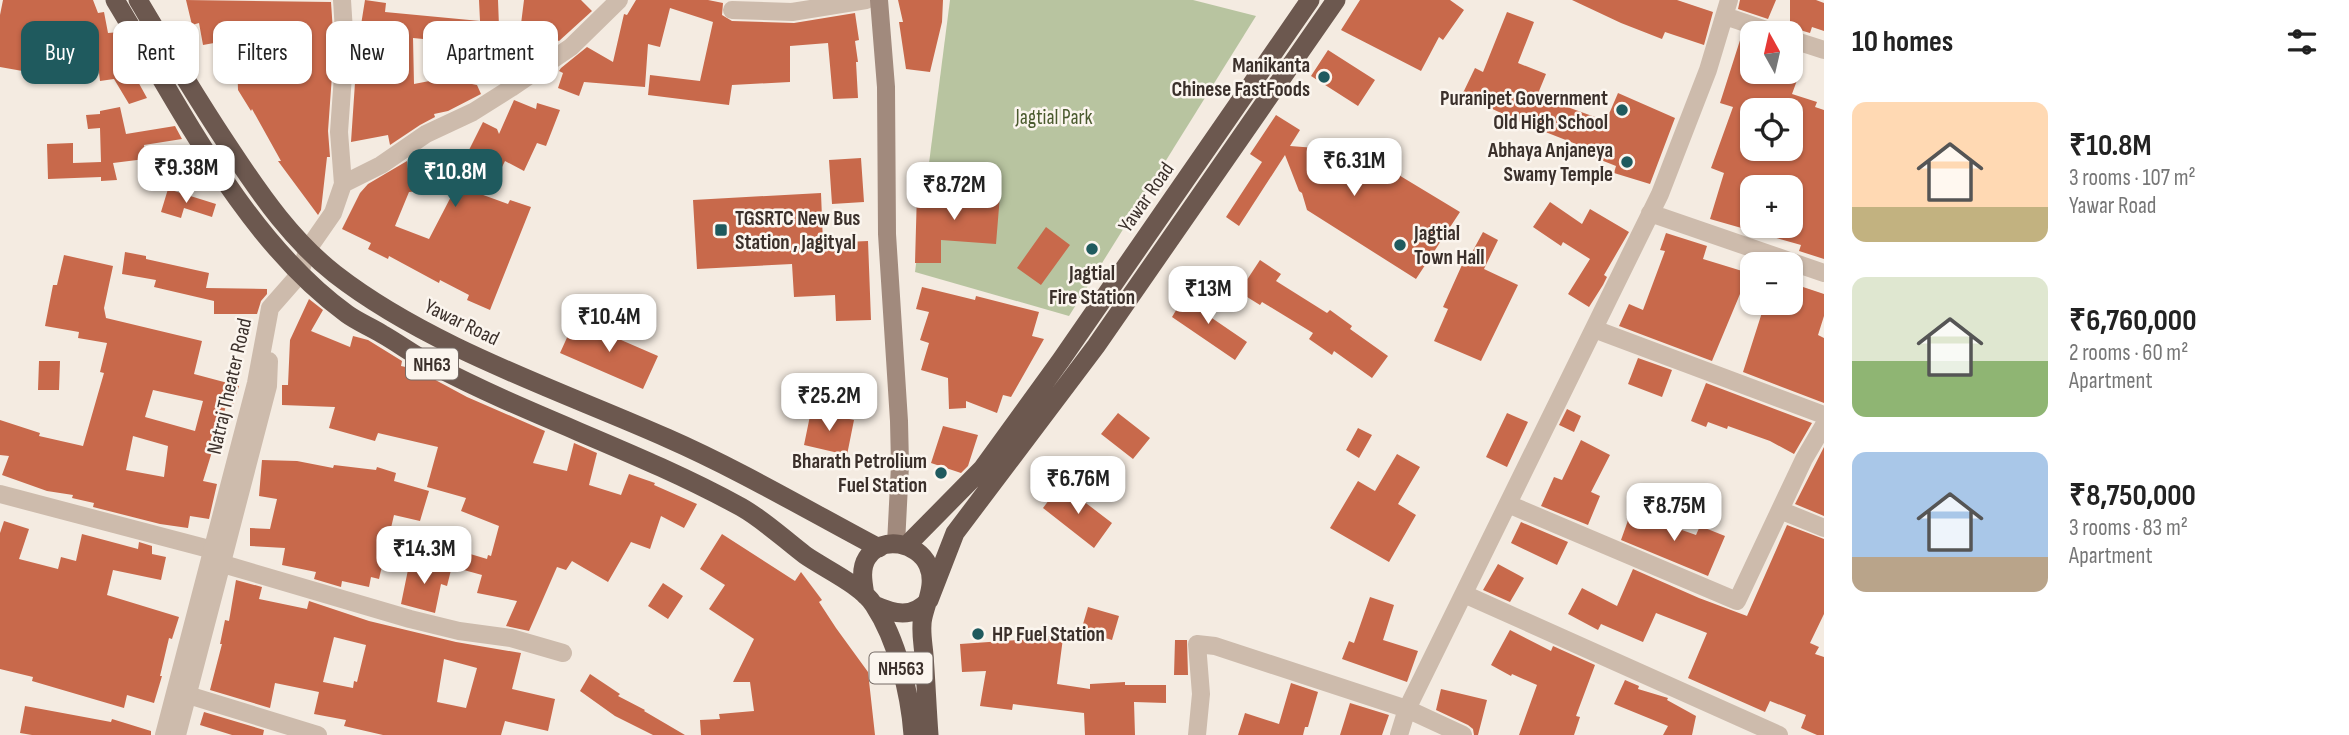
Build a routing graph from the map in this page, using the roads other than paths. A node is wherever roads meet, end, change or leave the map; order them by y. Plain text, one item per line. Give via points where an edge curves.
1 (115, 0) edge
2 (138, 0) edge
3 (342, 0) edge
4 (619, 0) edge
5 (866, 0) edge
6 (879, 0) edge
7 (1310, 0) edge
8 (1333, 5) edge
9 (1727, 8) edge
10 (732, 10) dead end
11 (1751, 21) edge
12 (1803, 43) edge
13 (1824, 50) edge
14 (343, 184) junction
15 (1650, 213) junction
16 (308, 249) junction
17 (1824, 273) edge
18 (299, 275) junction
19 (1594, 329) junction
20 (1824, 415) edge
21 (1824, 425) edge
22 (0, 494) edge
23 (1508, 504) junction
24 (1780, 510) junction
25 (1824, 528) edge
26 (894, 545) junction
27 (218, 557) junction
28 (1464, 594) junction
29 (869, 600) junction
30 (929, 600) junction
31 (563, 653) dead end
32 (188, 695) junction
33 (1407, 709) junction
34 (164, 735) edge
35 (177, 735) edge
36 (318, 735) edge
37 (913, 735) edge
38 (929, 735) edge
39 (1197, 735) edge
40 (1399, 735) edge
41 (1463, 735) edge
42 (1779, 735) edge

1 - 18 highway, NH63 via 236,197
2 - 16 highway, Yawar Road / NH63 via 244,170 277,217
3 - 14 street via 345,47 339,132
4 - 14 street via 571,47 511,88
5 - 10 street via 792,12
6 - 26 main road via 901,465
7 - 8 street
7 - 26 highway, Yawar Road via 982,469
8 - 30 highway via 1096,346 955,533
9 - 11 street
9 - 15 street via 1708,70
12 - 13 street
14 - 16 street via 333,213
15 - 17 street
15 - 19 street
16 - 18 street
16 - 26 highway, Yawar Road / NH63 via 335,274 430,333
18 - 27 street, Natraj Theater Road via 270,308
18 - 29 highway, NH63 via 349,316 429,363 744,509
19 - 20 street
19 - 23 street
21 - 24 street
22 - 27 street
23 - 24 street via 1737,601
23 - 28 street
24 - 25 street
26 - 29 highway, NH563 via 870,555 864,565
26 - 30 highway, NH563 via 920,553 928,565
27 - 31 street via 410,619
27 - 32 street, Natraj Theater Road
27 - 34 street, Natraj Theater Road
28 - 33 street
28 - 42 street
29 - 30 highway, NH63 via 900,614 922,608
29 - 37 highway, NH563 via 901,668
30 - 38 highway, NH563 via 922,620
32 - 35 street, Natraj Theater Road
32 - 36 street
33 - 39 street via 1197,644 1201,694
33 - 40 street
33 - 41 street

